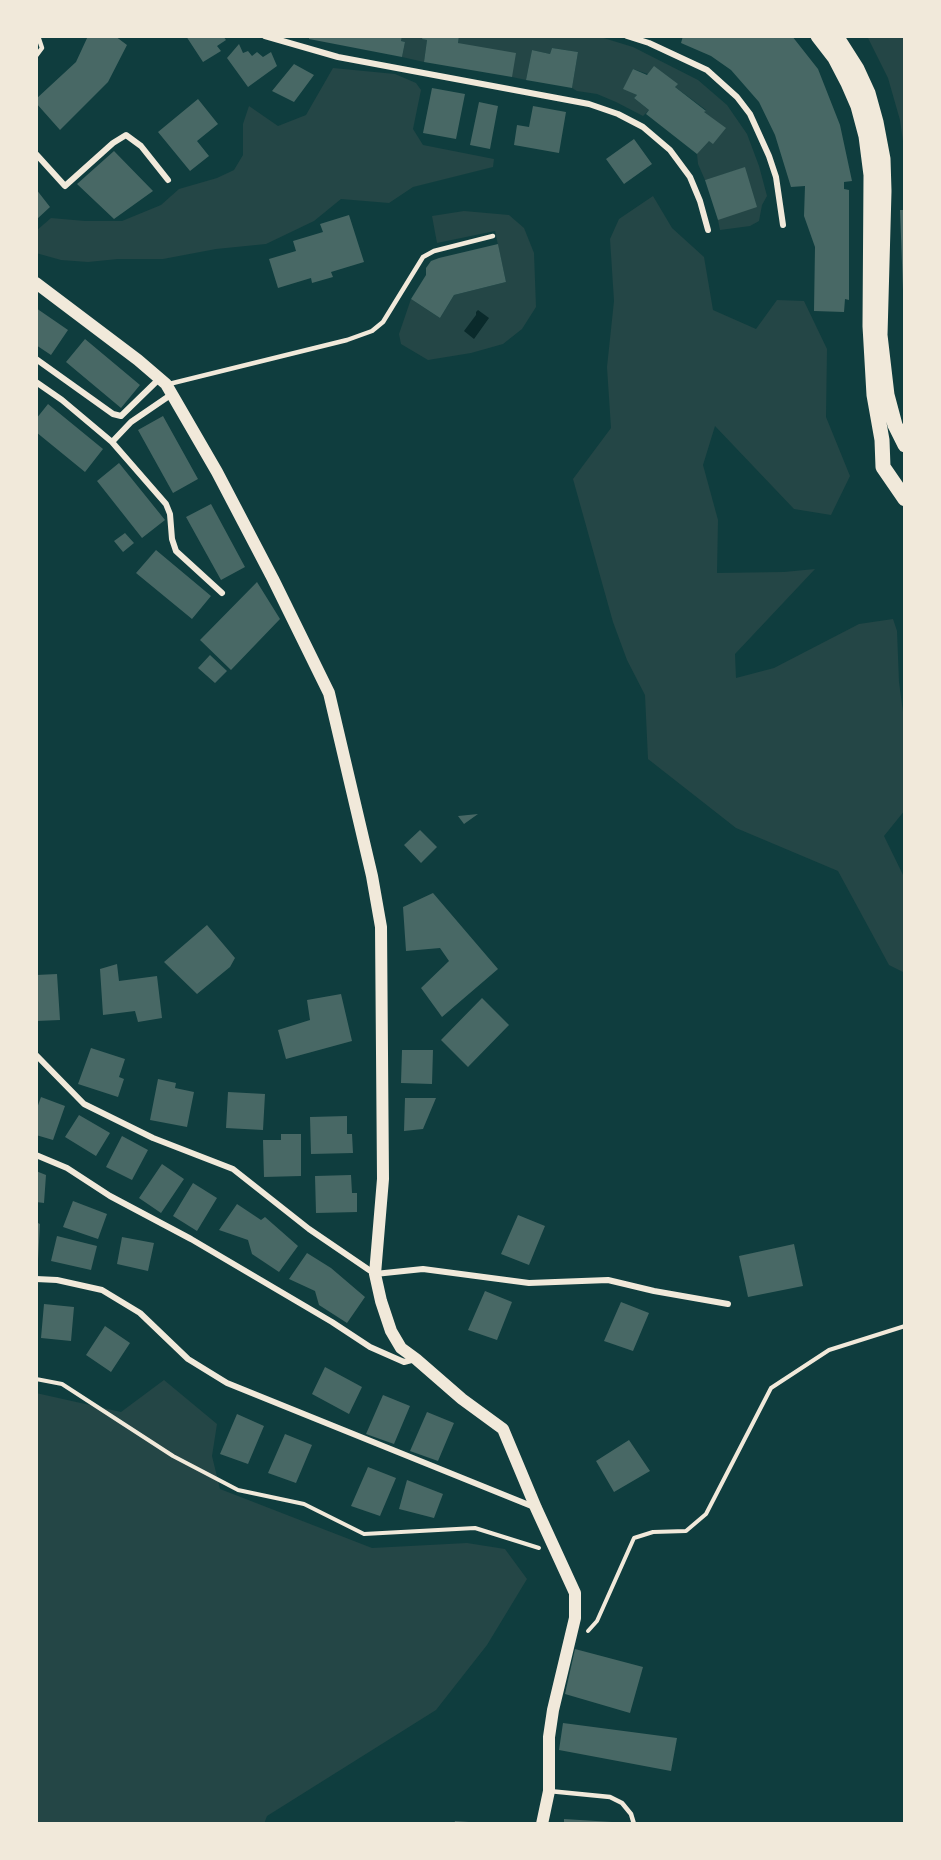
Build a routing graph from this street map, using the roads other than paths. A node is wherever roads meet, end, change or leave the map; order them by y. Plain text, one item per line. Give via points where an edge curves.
1 (38, 36) edge
2 (265, 36) edge
3 (627, 36) edge
4 (818, 36) edge
5 (836, 36) edge
6 (36, 56) edge
7 (36, 154) edge
8 (168, 180) dead end
9 (783, 225) dead end
10 (708, 230) dead end
11 (493, 236) dead end
12 (36, 283) edge
13 (36, 358) edge
14 (36, 382) edge
15 (166, 386) junction
16 (112, 442) junction
17 (905, 446) edge
18 (885, 467) junction
19 (905, 476) edge
20 (905, 499) edge
21 (222, 592) dead end
22 (36, 1055) edge
23 (36, 1155) edge
24 (375, 1274) junction
25 (36, 1279) edge
26 (728, 1304) dead end
27 (416, 1359) junction
28 (536, 1508) junction
29 (549, 1791) junction
30 (542, 1824) edge
31 (634, 1824) edge

1 - 6 lane via 42,48
2 - 10 street via 338,57 589,104 618,114 643,127 670,150 690,177
3 - 9 street via 707,70 737,97 750,114 769,156
4 - 18 main road via 848,83 866,136 871,175 870,326 874,395
5 - 17 main road via 857,69 876,122 882,159 884,222 880,335 889,403
7 - 8 street via 65,186 126,135 141,146
11 - 15 lane via 423,257 382,322 372,331
12 - 15 main road
13 - 15 street via 121,416
14 - 16 street
15 - 16 street
15 - 24 main road via 217,472 329,693 381,927 382,1179
16 - 21 street via 166,504 176,551
17 - 18 main road via 890,448 884,455
18 - 19 main road via 897,478
18 - 20 main road
22 - 24 street via 84,1104 153,1138 233,1169 309,1229
23 - 27 street via 67,1168 191,1239 370,1347 404,1362
24 - 26 street via 423,1269 529,1284 608,1280
24 - 27 main road via 391,1331 401,1348
25 - 28 street via 102,1290 140,1313 188,1359 227,1383
27 - 28 main road via 503,1429
28 - 29 main road via 575,1593 575,1618 549,1737
29 - 30 main road
29 - 31 lane via 610,1797 622,1803

